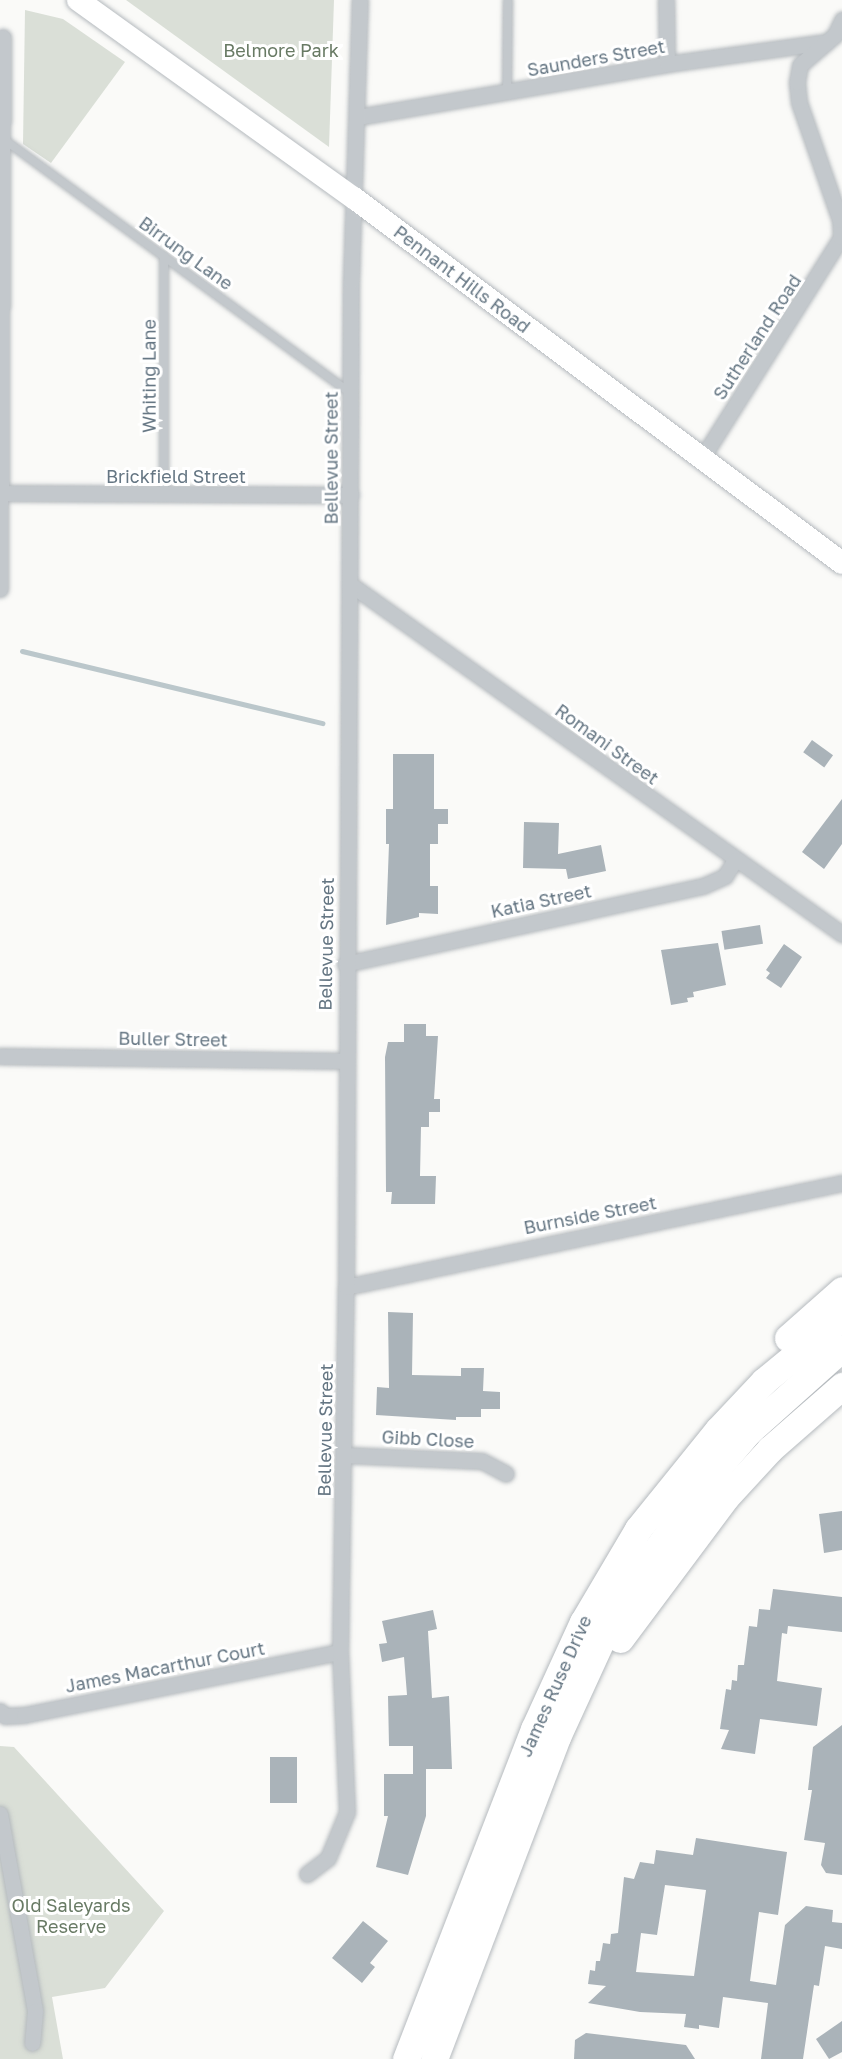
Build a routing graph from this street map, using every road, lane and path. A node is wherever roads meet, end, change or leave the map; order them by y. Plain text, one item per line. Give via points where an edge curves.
1 (78, 0) edge
2 (360, 0) edge
3 (508, 0) edge
4 (666, 0) edge
5 (842, 20) edge
6 (3, 37) dead end
7 (835, 43) edge
8 (667, 64) junction
9 (507, 94) junction
10 (1, 104) edge
11 (358, 117) junction
12 (2, 138) junction
13 (354, 198) junction
14 (841, 237) edge
15 (164, 256) junction
16 (0, 350) edge
17 (351, 394) junction
18 (702, 458) junction
19 (1, 493) edge
20 (351, 495) junction
21 (165, 496) junction
22 (842, 563) edge
23 (350, 584) junction
24 (0, 589) edge
25 (735, 860) junction
26 (842, 934) edge
27 (345, 964) junction
28 (0, 1056) edge
29 (345, 1061) junction
30 (842, 1183) edge
31 (346, 1287) junction
32 (842, 1290) edge
33 (842, 1317) edge
34 (842, 1348) edge
35 (842, 1386) edge
36 (344, 1455) junction
37 (506, 1474) dead end
38 (638, 1530) junction
39 (340, 1652) junction
40 (0, 1711) edge
41 (557, 1737) junction
42 (0, 1814) edge
43 (307, 1874) dead end
44 (32, 2043) dead end
45 (406, 2059) edge
46 (434, 2059) edge

1 - 13 main road, Pennant Hills Road
2 - 11 street, Bellevue Street
3 - 9 lane
4 - 8 street
5 - 7 street
6 - 10 street
7 - 8 street, Saunders Street
7 - 14 street via 800,65 797,82 799,102 840,220
8 - 9 street, Saunders Street
9 - 11 street, Saunders Street
10 - 12 street
11 - 13 street, Bellevue Street
12 - 15 lane, Birrung Lane
12 - 16 street
13 - 17 street, Bellevue Street
13 - 18 main road, Pennant Hills Road
14 - 18 street, Sutherland Road
15 - 17 lane, Birrung Lane
15 - 21 lane, Whiting Lane
16 - 19 street
17 - 20 street, Bellevue Street
18 - 22 main road, Pennant Hills Road
19 - 21 street, Brickfield Street
19 - 24 street
20 - 21 street, Brickfield Street
20 - 23 street, Bellevue Street
23 - 25 street, Romani Street
23 - 27 street, Bellevue Street
25 - 26 street, Romani Street
25 - 27 street, Katia Street via 725,876 702,886
27 - 29 street, Bellevue Street
28 - 29 street, Buller Street
29 - 31 street, Bellevue Street
30 - 31 street, Burnside Street
31 - 36 street, Bellevue Street
32 - 38 highway via 753,1370 706,1423
33 - 38 highway, James Ruse Drive via 764,1381 704,1446
34 - 41 highway, James Ruse Drive via 748,1432 673,1524 607,1628
35 - 41 highway via 770,1449 726,1497 623,1633 598,1679
36 - 37 street, Gibb Close via 482,1461
36 - 39 street, Bellevue Street
38 - 45 highway, James Ruse Drive via 583,1622 557,1675
39 - 40 street, James Macarthur Court via 24,1716 5,1716
39 - 43 street, Bellevue Street via 347,1812 328,1858
41 - 46 highway, James Ruse Drive
42 - 44 street via 35,2011

